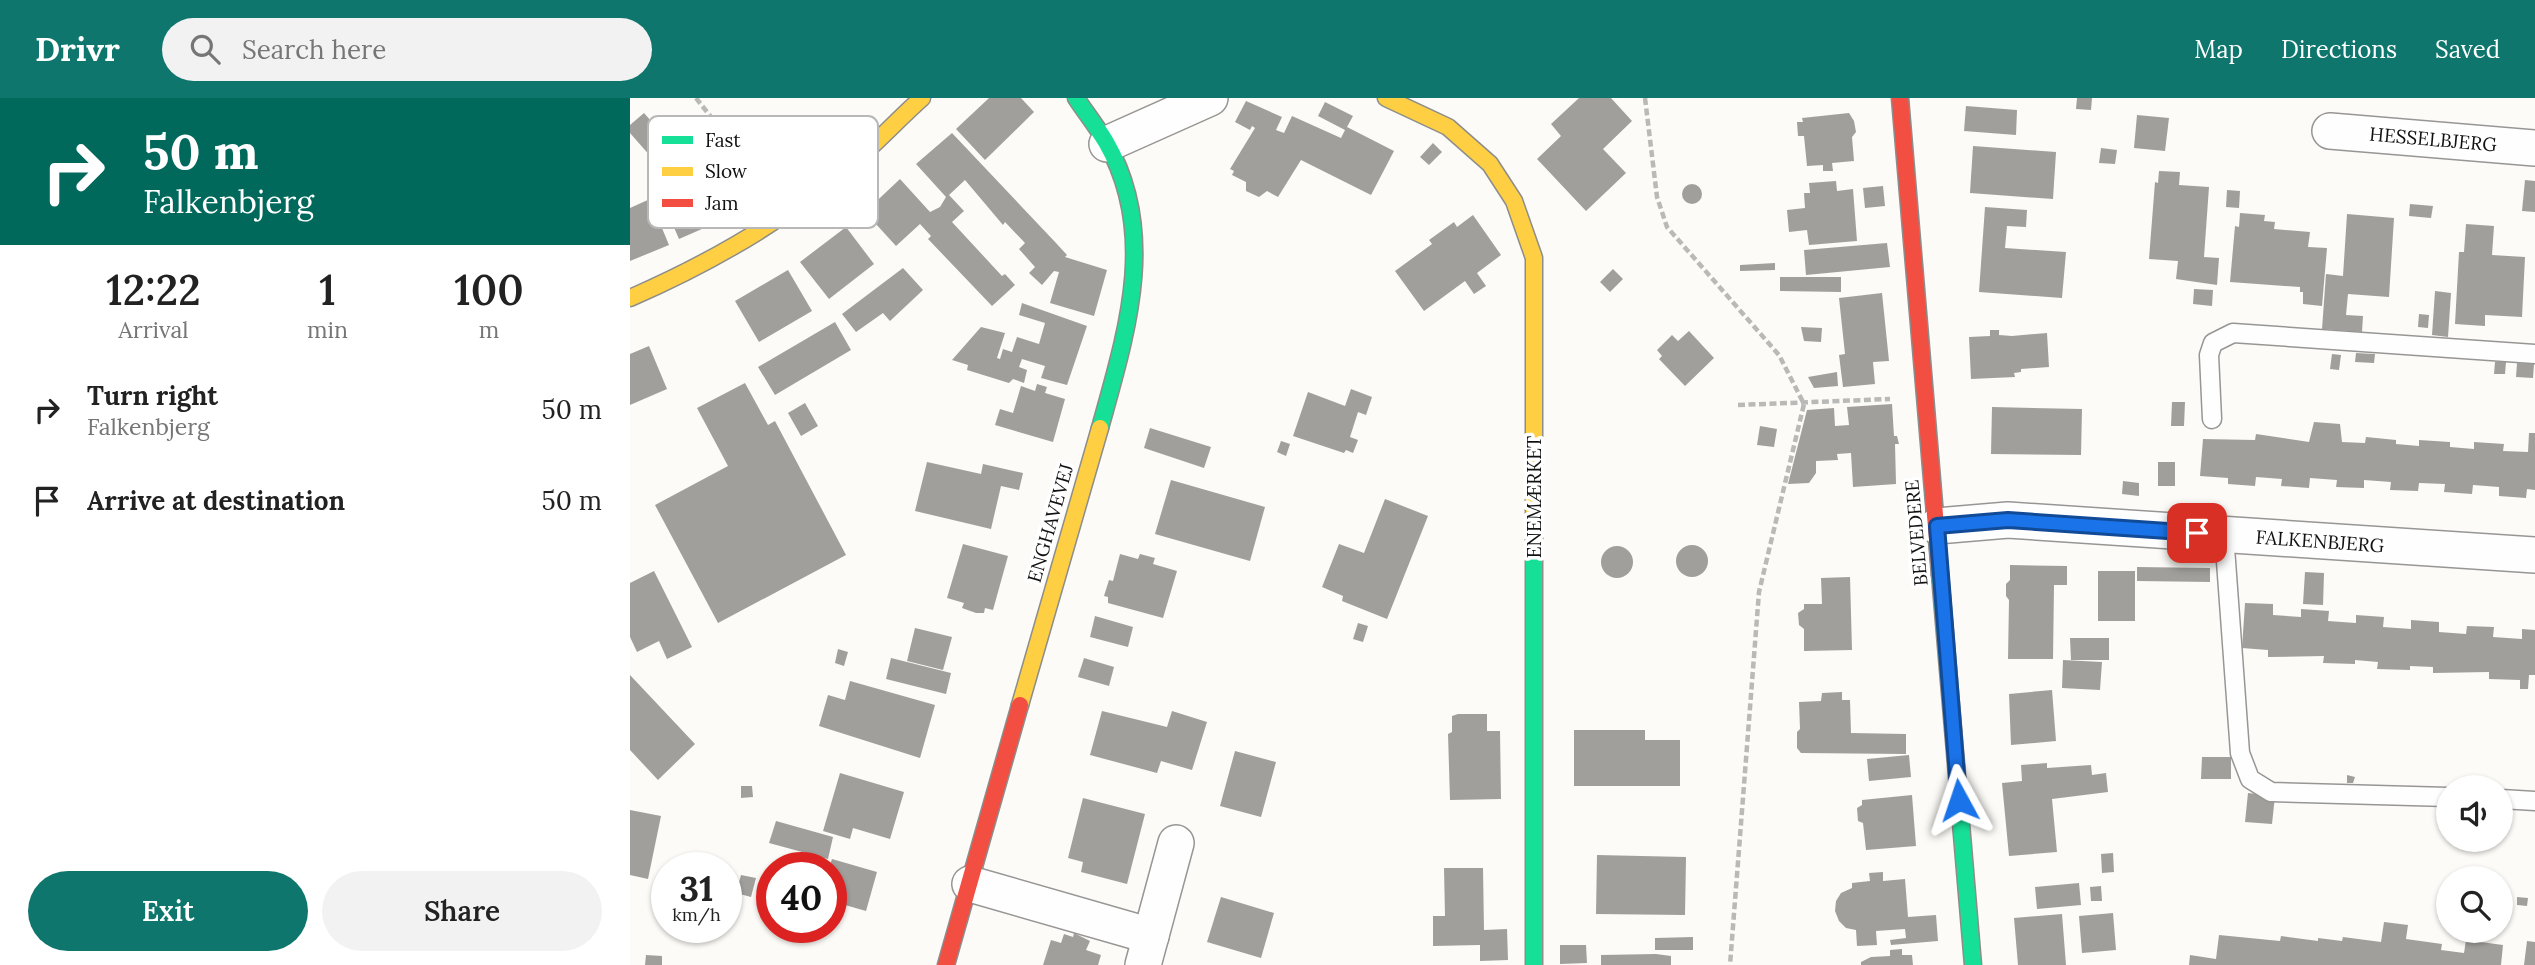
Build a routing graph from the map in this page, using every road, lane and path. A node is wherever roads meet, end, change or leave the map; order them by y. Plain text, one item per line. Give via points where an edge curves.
1 (696, 98) edge
2 (922, 98) edge
3 (1076, 98) edge
4 (1210, 98) edge
5 (1386, 98) edge
6 (1645, 98) edge
7 (1900, 98) edge
8 (710, 116) edge
9 (2330, 131) dead end
10 (878, 139) edge
11 (1107, 145) junction
12 (2535, 148) edge
13 (758, 228) edge
14 (763, 228) edge
15 (759, 231) junction
16 (630, 298) edge
17 (2535, 354) edge
18 (1925, 397) junction
19 (1804, 404) junction
20 (1738, 405) dead end
21 (2212, 419) dead end
22 (1937, 526) junction
23 (2224, 534) junction
24 (2535, 555) edge
25 (2436, 797) edge
26 (2513, 800) edge
27 (2535, 801) edge
28 (1176, 843) dead end
29 (970, 884) junction
30 (1147, 950) edge
31 (946, 965) edge
32 (1534, 965) edge
33 (1730, 965) edge
34 (1973, 965) edge

1 - 8 path
2 - 10 street
3 - 11 street, ENGHAVEVEJ
4 - 11 street
5 - 32 street, ENEMÆRKET via 1448,127 1490,164 1514,201 1534,258
6 - 19 path via 1657,197 1667,228 1779,355
7 - 18 street, BELVEDERE
9 - 12 street, HESSELBJERG
11 - 29 street, ENGHAVEVEJ via 1134,229 1132,301
13 - 15 path
14 - 15 street
15 - 16 street via 684,274
17 - 21 lane via 2232,333 2213,343 2209,355
18 - 19 path
18 - 22 street, BELVEDERE
19 - 20 path
19 - 33 path via 1759,593
22 - 23 street, FALKENBJERG via 2008,520
22 - 34 street, BELVEDERE
23 - 24 street, FALKENBJERG
23 - 25 lane via 2241,753 2250,779 2271,792
26 - 27 lane
28 - 30 street
29 - 30 street
29 - 31 street, ENGHAVEVEJ

